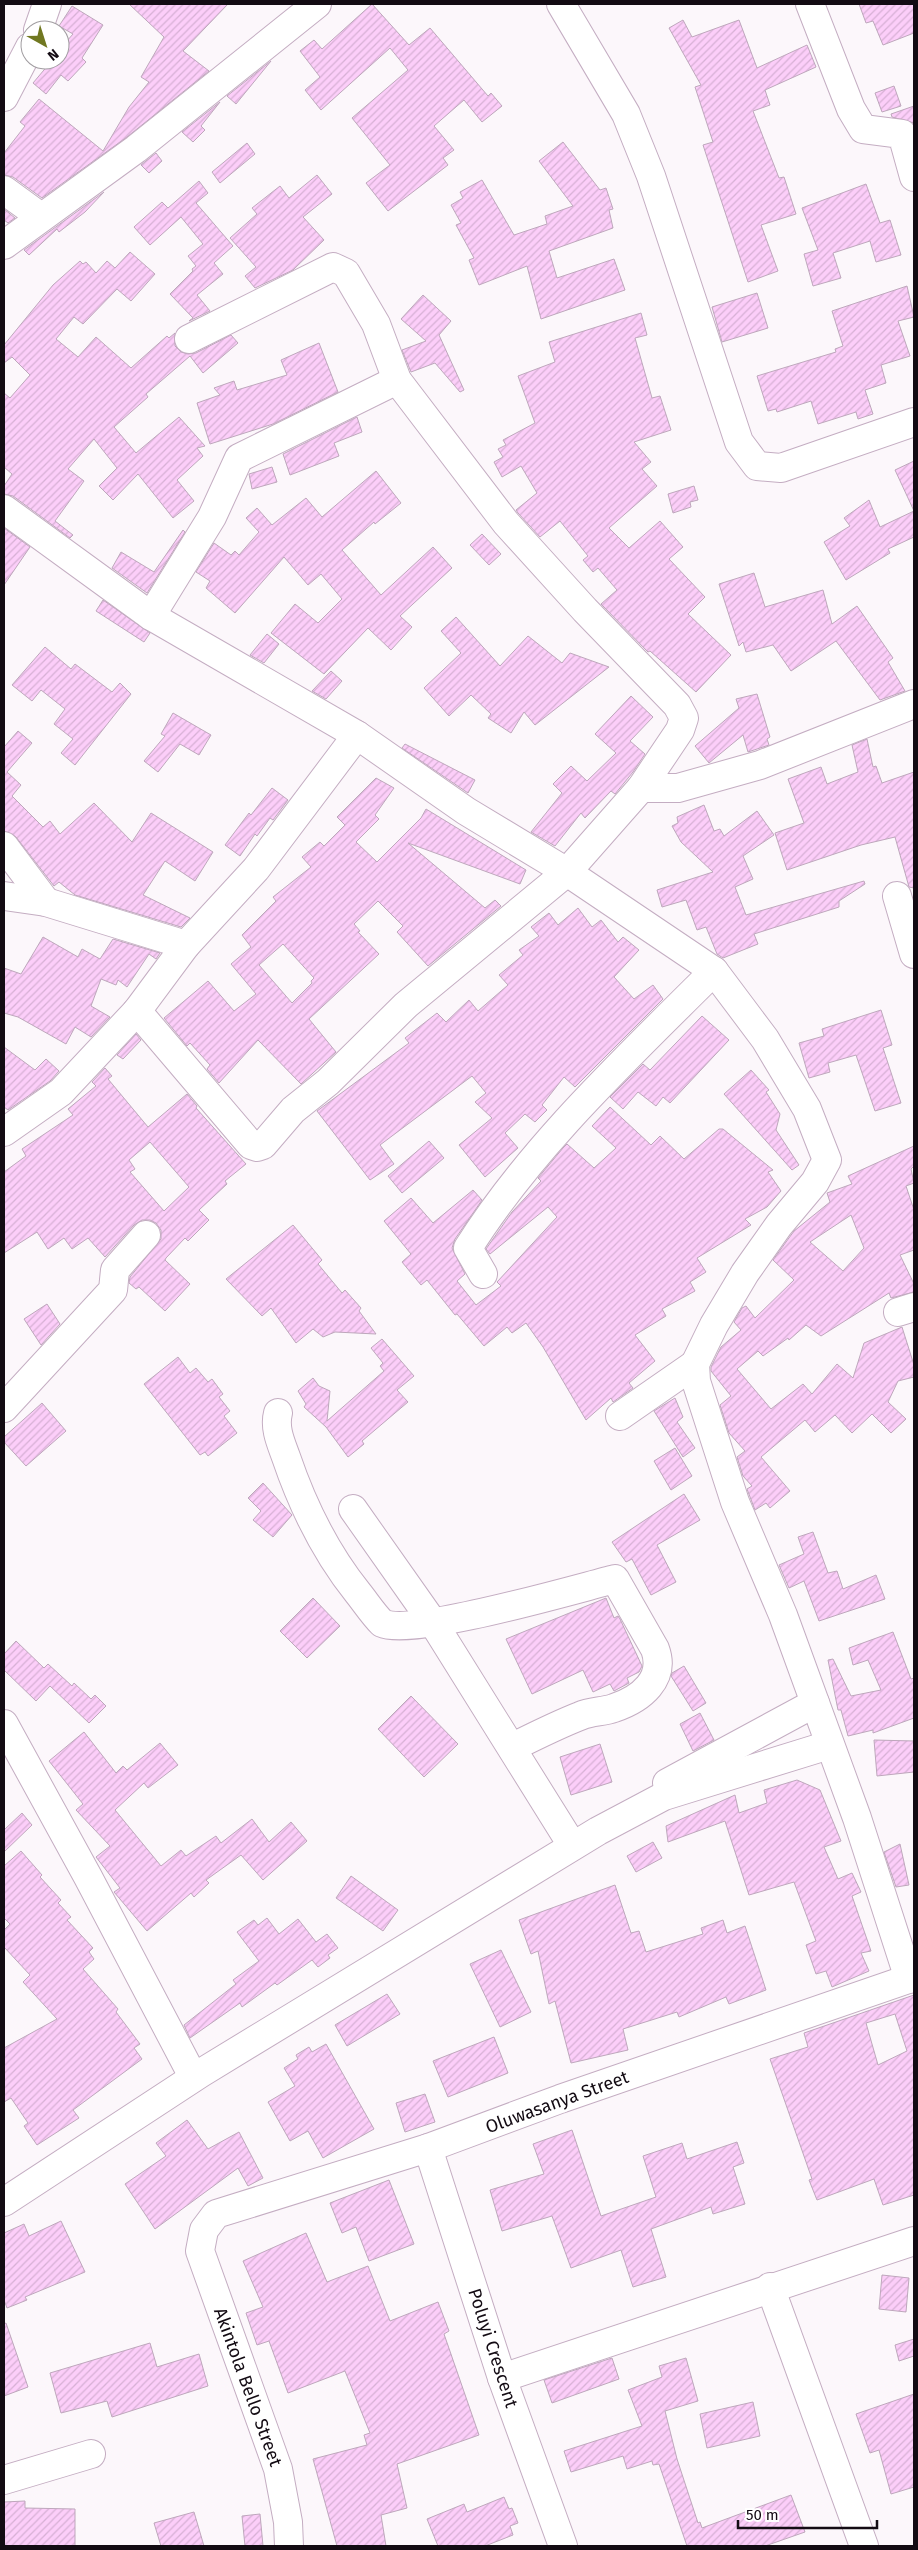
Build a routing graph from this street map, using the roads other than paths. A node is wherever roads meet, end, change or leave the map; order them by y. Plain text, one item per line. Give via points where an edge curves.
1 (48, 4) edge
2 (317, 4) edge
3 (561, 4) edge
4 (810, 4) edge
5 (42, 20) edge
6 (20, 66) edge
7 (4, 97) edge
8 (914, 177) edge
9 (4, 190) edge
10 (41, 217) junction
11 (4, 245) edge
12 (189, 339) dead end
13 (396, 380) junction
14 (914, 422) edge
15 (4, 509) edge
16 (151, 616) junction
17 (914, 704) edge
18 (357, 735) junction
19 (641, 788) junction
20 (4, 846) edge
21 (567, 872) junction
22 (4, 896) edge
23 (897, 896) dead end
24 (46, 902) junction
25 (186, 945) junction
26 (914, 954) edge
27 (714, 971) junction
28 (137, 1011) junction
29 (4, 1132) edge
30 (146, 1235) dead end
31 (484, 1274) dead end
32 (694, 1364) junction
33 (4, 1408) edge
34 (278, 1413) dead end
35 (620, 1416) dead end
36 (352, 1509) dead end
37 (434, 1624) junction
38 (815, 1702) junction
39 (4, 1724) edge
40 (829, 1745) junction
41 (513, 1747) junction
42 (567, 1837) junction
43 (912, 1978) edge
44 (188, 2067) junction
45 (428, 2148) junction
46 (4, 2189) edge
47 (4, 2202) edge
48 (204, 2230) joint
49 (914, 2241) edge
50 (770, 2287) junction
51 (502, 2378) junction
52 (91, 2454) dead end
53 (4, 2480) edge
54 (288, 2546) edge
55 (564, 2546) edge
56 (864, 2546) edge

1 - 5 street
2 - 10 street via 136,150
3 - 14 street via 626,114 651,176 739,442 757,466 782,468
4 - 8 street via 851,109 863,129 902,134
6 - 7 street
9 - 10 street
10 - 11 street
12 - 13 street via 333,267 346,273 376,324
13 - 16 street via 239,458 212,517
13 - 19 street via 506,523 677,705 684,718 680,730
15 - 16 street
16 - 18 street
17 - 19 street via 760,765 678,788
18 - 21 street via 466,811
18 - 25 street via 256,869
19 - 21 street
20 - 24 street
21 - 27 street
21 - 28 street via 406,1005 328,1082 293,1110 263,1145 257,1147 251,1145
22 - 24 street
23 - 26 street
24 - 25 street
25 - 28 street
27 - 31 street via 610,1075 531,1163 480,1229 468,1248
27 - 32 street via 765,1040 807,1109 827,1160 815,1182 779,1225 746,1273
28 - 29 street via 61,1092
30 - 33 street via 115,1270 113,1290
32 - 35 street
32 - 38 street via 696,1381 735,1502
34 - 37 street via 276,1422 293,1478 318,1535 338,1568 382,1623
36 - 37 street
37 - 41 street
37 - 41 street via 615,1579 656,1649 660,1661 653,1681 635,1698 613,1708 563,1722
38 - 40 street
38 - 42 street
39 - 44 street
40 - 43 street
40 - 47 street via 664,1796 598,1831 201,2073
41 - 42 street
42 - 44 street
43 - 45 street, Oluwasanya Street
44 - 46 street
45 - 48 street, Oluwasanya Street via 216,2214
45 - 51 street, Poluyi Crescent
48 - 54 street, Akintola Bello Street via 200,2251 278,2469 288,2522
49 - 50 street
50 - 51 street
50 - 56 street
51 - 55 street, Poluyi Crescent
52 - 53 street

